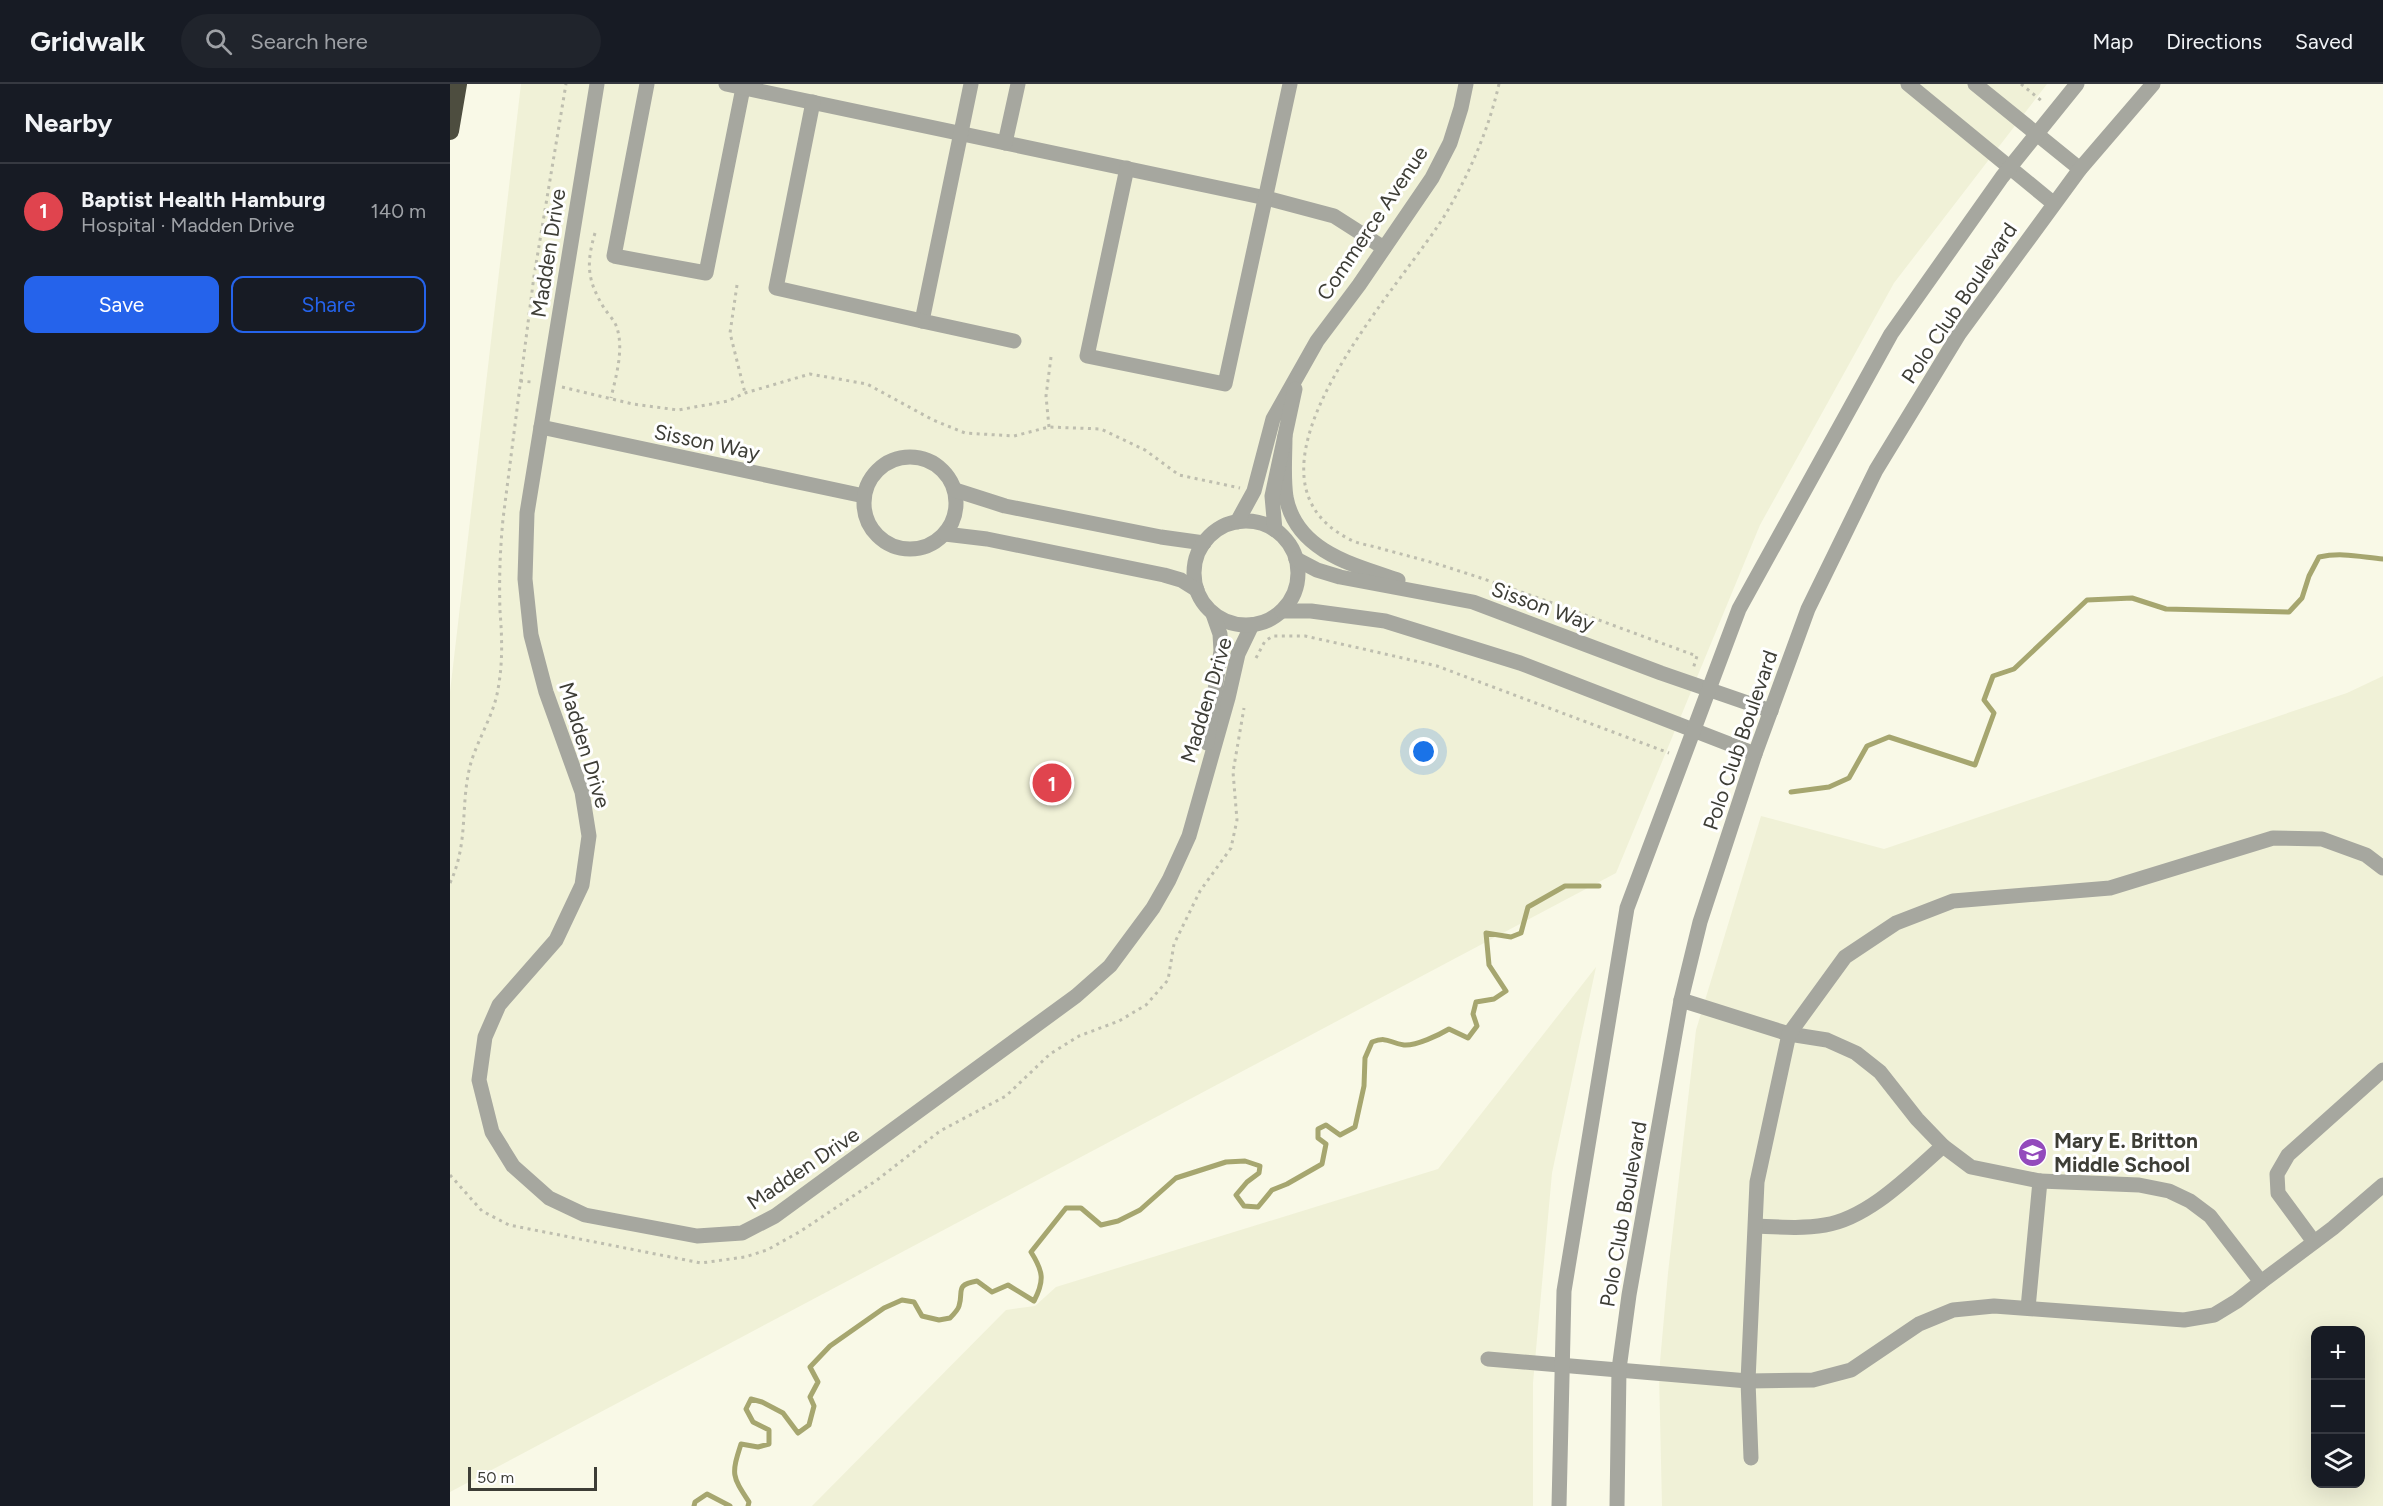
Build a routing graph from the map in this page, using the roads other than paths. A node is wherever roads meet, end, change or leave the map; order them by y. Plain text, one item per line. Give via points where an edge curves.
1 (458, 84) edge
2 (597, 84) edge
3 (647, 84) edge
4 (726, 84) edge
5 (971, 84) edge
6 (1018, 84) edge
7 (1290, 84) edge
8 (1466, 84) edge
9 (1908, 84) edge
10 (1975, 84) edge
11 (2077, 84) edge
12 (2152, 84) edge
13 (743, 88) junction
14 (813, 102) junction
15 (450, 131) edge
16 (960, 133) junction
17 (2036, 135) junction
18 (1005, 143) junction
19 (1127, 168) junction
20 (2009, 168) junction
21 (2080, 169) junction
22 (1266, 198) junction
23 (2053, 203) junction
24 (1384, 248) junction
25 (922, 321) junction
26 (1014, 341) dead end
27 (1297, 378) junction
28 (541, 427) junction
29 (1285, 436) junction
30 (955, 490) junction
31 (864, 496) junction
32 (1237, 522) junction
33 (1275, 530) junction
34 (945, 534) junction
35 (1204, 543) junction
36 (1296, 559) junction
37 (1197, 590) junction
38 (1473, 602) junction
39 (1282, 611) junction
40 (1213, 614) junction
41 (1252, 625) junction
42 (1710, 688) junction
43 (1771, 711) junction
44 (1694, 731) junction
45 (1755, 754) junction
46 (1202, 788) junction
47 (2383, 868) edge
48 (1681, 1000) junction
49 (1789, 1034) junction
50 (2383, 1070) edge
51 (1943, 1146) junction
52 (2040, 1181) junction
53 (2383, 1185) edge
54 (1756, 1226) junction
55 (2314, 1242) junction
56 (2261, 1282) junction
57 (2028, 1308) junction
58 (1488, 1359) dead end
59 (1562, 1365) junction
60 (1619, 1368) junction
61 (1748, 1381) junction
62 (1751, 1458) dead end
63 (1559, 1506) edge
64 (1617, 1506) edge

1 - 15 highway
2 - 28 street, Madden Drive
3 - 13 street via 614,256 706,273
4 - 13 street
5 - 16 street
6 - 18 street
7 - 22 street
8 - 24 street, Commerce Avenue via 1450,143 1432,178
9 - 20 street
10 - 17 street
11 - 17 street, Polo Club Boulevard
12 - 21 street, Polo Club Boulevard
13 - 14 street
14 - 16 street
14 - 25 street via 776,288
16 - 18 street
16 - 25 street
17 - 20 street, Polo Club Boulevard
17 - 21 street
18 - 19 street
19 - 22 street
19 - 22 street via 1087,356 1225,384
20 - 23 street
20 - 42 street, Polo Club Boulevard via 1891,334 1739,609
21 - 23 street, Polo Club Boulevard
22 - 24 street via 1334,216
23 - 43 street, Polo Club Boulevard via 1959,334 1876,470 1808,609
24 - 27 street, Commerce Avenue via 1317,341
25 - 26 street
27 - 29 street, Commerce Avenue
27 - 32 street, Commerce Avenue via 1273,419 1254,491
28 - 31 street, Sisson Way
28 - 46 street, Madden Drive via 527,513 525,579 530,624 546,692 582,792 590,836 582,885 556,940 499,1005 485,1037 479,1080 492,1132 513,1166 549,1198 585,1215 697,1236 742,1233 776,1216 1076,996 1110,966 1153,908 1168,880 1189,836
29 - 33 street, Commerce Avenue via 1272,496
29 - 38 street via 1286,496 1306,537 1322,550 1356,566
30 - 31 street via 936,465 922,458 906,457 891,460 878,469
30 - 34 street via 954,520
30 - 35 street via 1005,506
31 - 34 street via 869,525 891,546 920,549
32 - 33 street via 1263,524
32 - 35 street via 1224,526
33 - 36 street
34 - 37 street via 1164,574
35 - 37 street via 1194,566
36 - 38 street, Sisson Way via 1340,577
36 - 39 street via 1296,587
37 - 40 street
38 - 42 street, Sisson Way
39 - 41 street via 1268,621
39 - 44 street via 1385,621 1520,663
40 - 41 street via 1238,625
40 - 46 street, Madden Drive via 1221,651
41 - 46 street, Madden Drive via 1238,654
42 - 43 street, Sisson Way
42 - 44 street, Polo Club Boulevard
43 - 45 street, Polo Club Boulevard
44 - 45 street
44 - 59 street, Polo Club Boulevard via 1627,908 1564,1292
45 - 48 street, Polo Club Boulevard via 1700,922
47 - 49 street via 2366,855 2322,839 2273,838 2110,888 1953,901 1896,923 1845,957
48 - 49 street
48 - 60 street, Polo Club Boulevard
49 - 51 street via 1827,1040 1856,1053 1880,1072
49 - 54 street via 1757,1182
50 - 55 street via 2288,1155 2277,1174 2278,1193
51 - 52 street via 1971,1167
51 - 54 street via 1896,1187 1851,1217 1803,1228
52 - 56 street via 2139,1185 2169,1191 2210,1216
52 - 57 street
53 - 55 street
54 - 61 street
55 - 56 street
56 - 57 street via 2214,1315 2184,1320
57 - 61 street via 1953,1310 1919,1324 1851,1370 1813,1380
58 - 59 street
59 - 60 street
59 - 63 street, Polo Club Boulevard
60 - 61 street
60 - 64 street, Polo Club Boulevard
61 - 62 street

